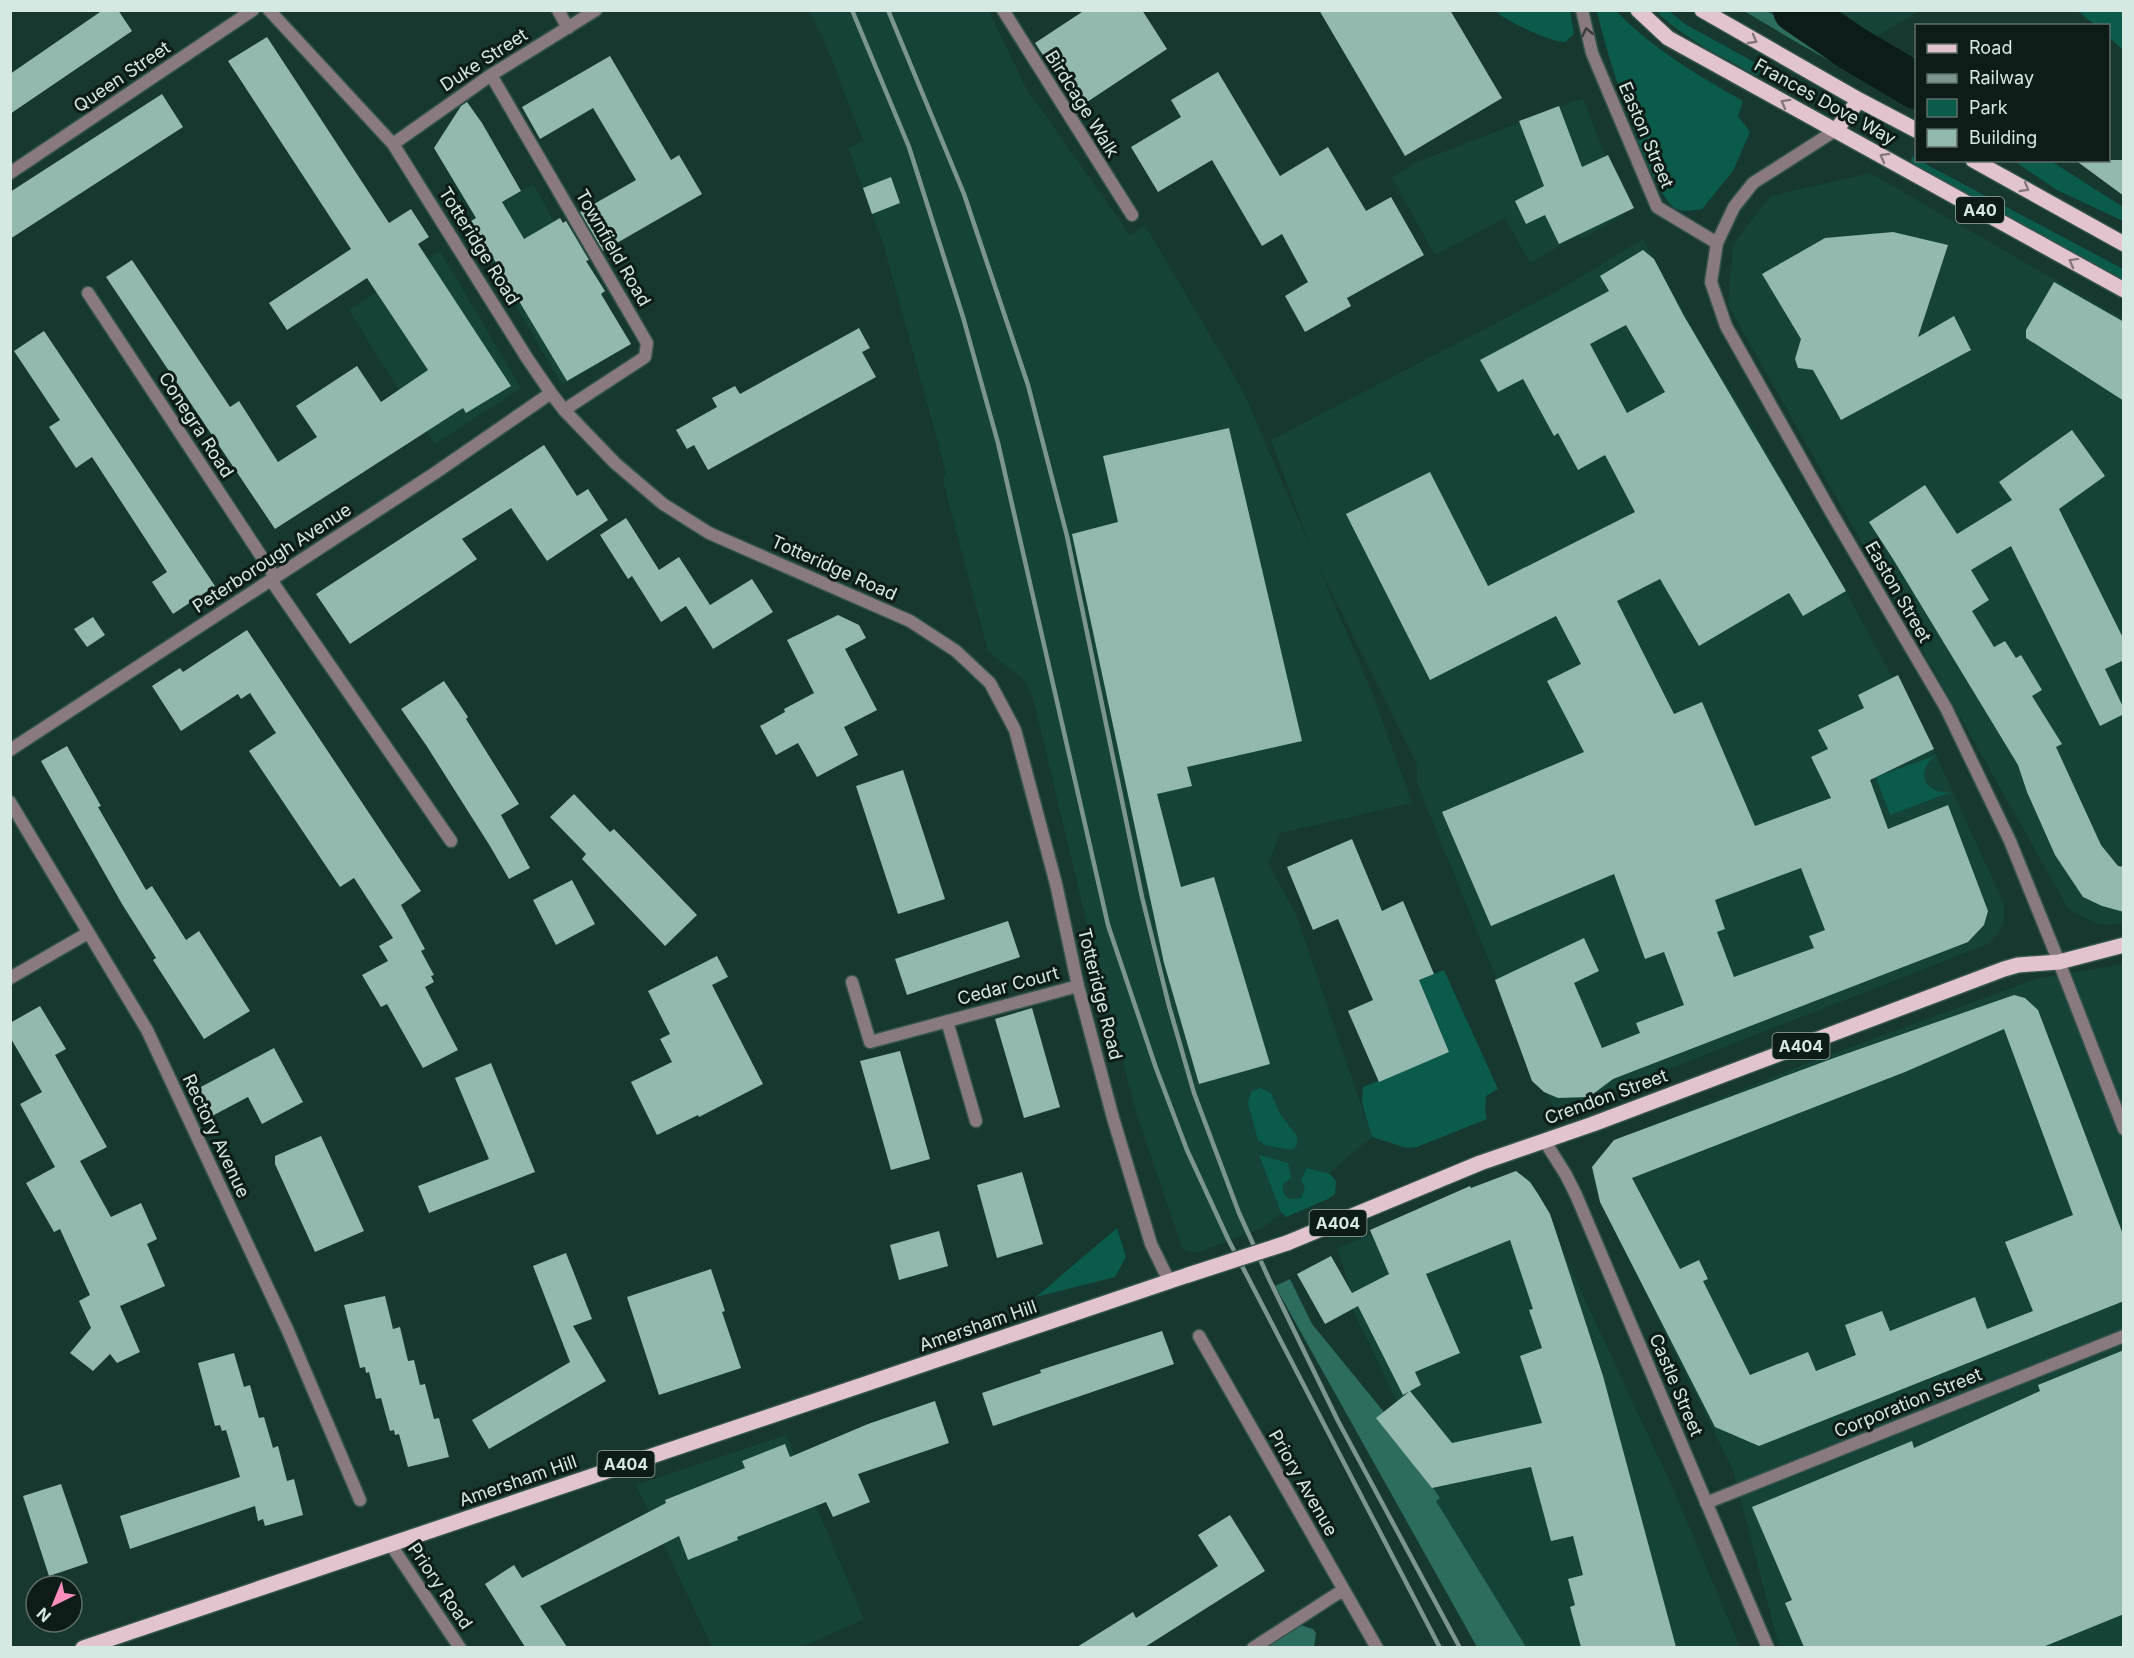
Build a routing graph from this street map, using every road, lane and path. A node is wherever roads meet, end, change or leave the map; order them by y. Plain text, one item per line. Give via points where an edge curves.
1 (253, 10) edge
2 (269, 10) edge
3 (558, 10) edge
4 (596, 10) edge
5 (1003, 10) edge
6 (1582, 10) edge
7 (1638, 10) edge
8 (1702, 10) edge
9 (568, 28) junction
10 (491, 75) junction
11 (1859, 100) junction
12 (1915, 129) edge
13 (1836, 130) junction
14 (393, 144) junction
15 (1977, 162) edge
16 (10, 173) edge
17 (1132, 216) dead end
18 (1717, 243) junction
19 (2124, 244) edge
20 (2124, 290) edge
21 (88, 293) dead end
22 (551, 393) junction
23 (564, 411) junction
24 (273, 578) junction
25 (10, 750) edge
26 (10, 802) edge
27 (451, 841) dead end
28 (88, 933) junction
29 (2124, 945) edge
30 (2059, 962) junction
31 (10, 978) edge
32 (852, 982) dead end
33 (1078, 986) junction
34 (947, 1022) junction
35 (976, 1121) dead end
36 (2124, 1129) edge
37 (1544, 1140) junction
38 (1169, 1281) junction
39 (1199, 1336) dead end
40 (2124, 1336) edge
41 (360, 1500) dead end
42 (1707, 1503) junction
43 (391, 1545) junction
44 (1343, 1590) junction
45 (83, 1647) edge
46 (460, 1647) edge
47 (1253, 1647) edge
48 (1377, 1647) edge
49 (1768, 1647) edge

1 - 16 street, Queen Street
2 - 14 street, Totteridge Road
3 - 9 street
4 - 9 street, Duke Street
5 - 17 street, Birdcage Walk
18 -> 6 street, Easton Street via 1657,207 1592,53
13 -> 7 main road, Frances Dove Way / A40 via 1668,38
8 -> 11 main road, Frances Dove Way
9 - 10 street, Duke Street
10 - 14 street, Duke Street
10 - 23 street, Townfield Road via 647,343 645,357
11 - 12 main road, Frances Dove Way
11 - 13 main road
13 - 18 street, Easton Street via 1753,183 1734,207
20 -> 13 main road, Frances Dove Way / A40
14 - 22 street, Totteridge Road
15 -> 19 main road, A40
18 - 30 street, Easton Street via 1712,282 1726,326 1946,708 2010,841
21 - 24 street, Conegra Road
22 - 23 street, Totteridge Road
22 - 24 street, Peterborough Avenue
23 - 33 street, Totteridge Road via 663,504 709,533 910,621 956,651 990,683 1015,730 1056,884
24 - 25 street, Peterborough Avenue
24 - 27 street, Conegra Road
26 - 28 street, Rectory Avenue
28 - 31 street
28 - 41 street, Rectory Avenue via 147,1030 288,1331
29 - 30 main road, A404
30 - 36 street, Easton Street
30 - 37 main road, Crendon Street / A404 via 2004,969
32 - 34 street, Cedar Court via 870,1042
33 - 34 street, Cedar Court
33 - 38 street, Totteridge Road via 1151,1244
34 - 35 street, Cedar Court
37 - 38 main road, Crendon Street / A404, bridge via 1287,1243
37 - 42 street, Castle Street via 1576,1195
38 - 43 main road, Amersham Hill / A404
39 - 44 street, Priory Avenue
40 - 42 street, Corporation Street
42 - 49 street, Castle Street
43 - 45 main road, Amersham Hill / A404
43 - 46 street, Priory Road
44 - 47 street
44 - 48 street, Priory Avenue

